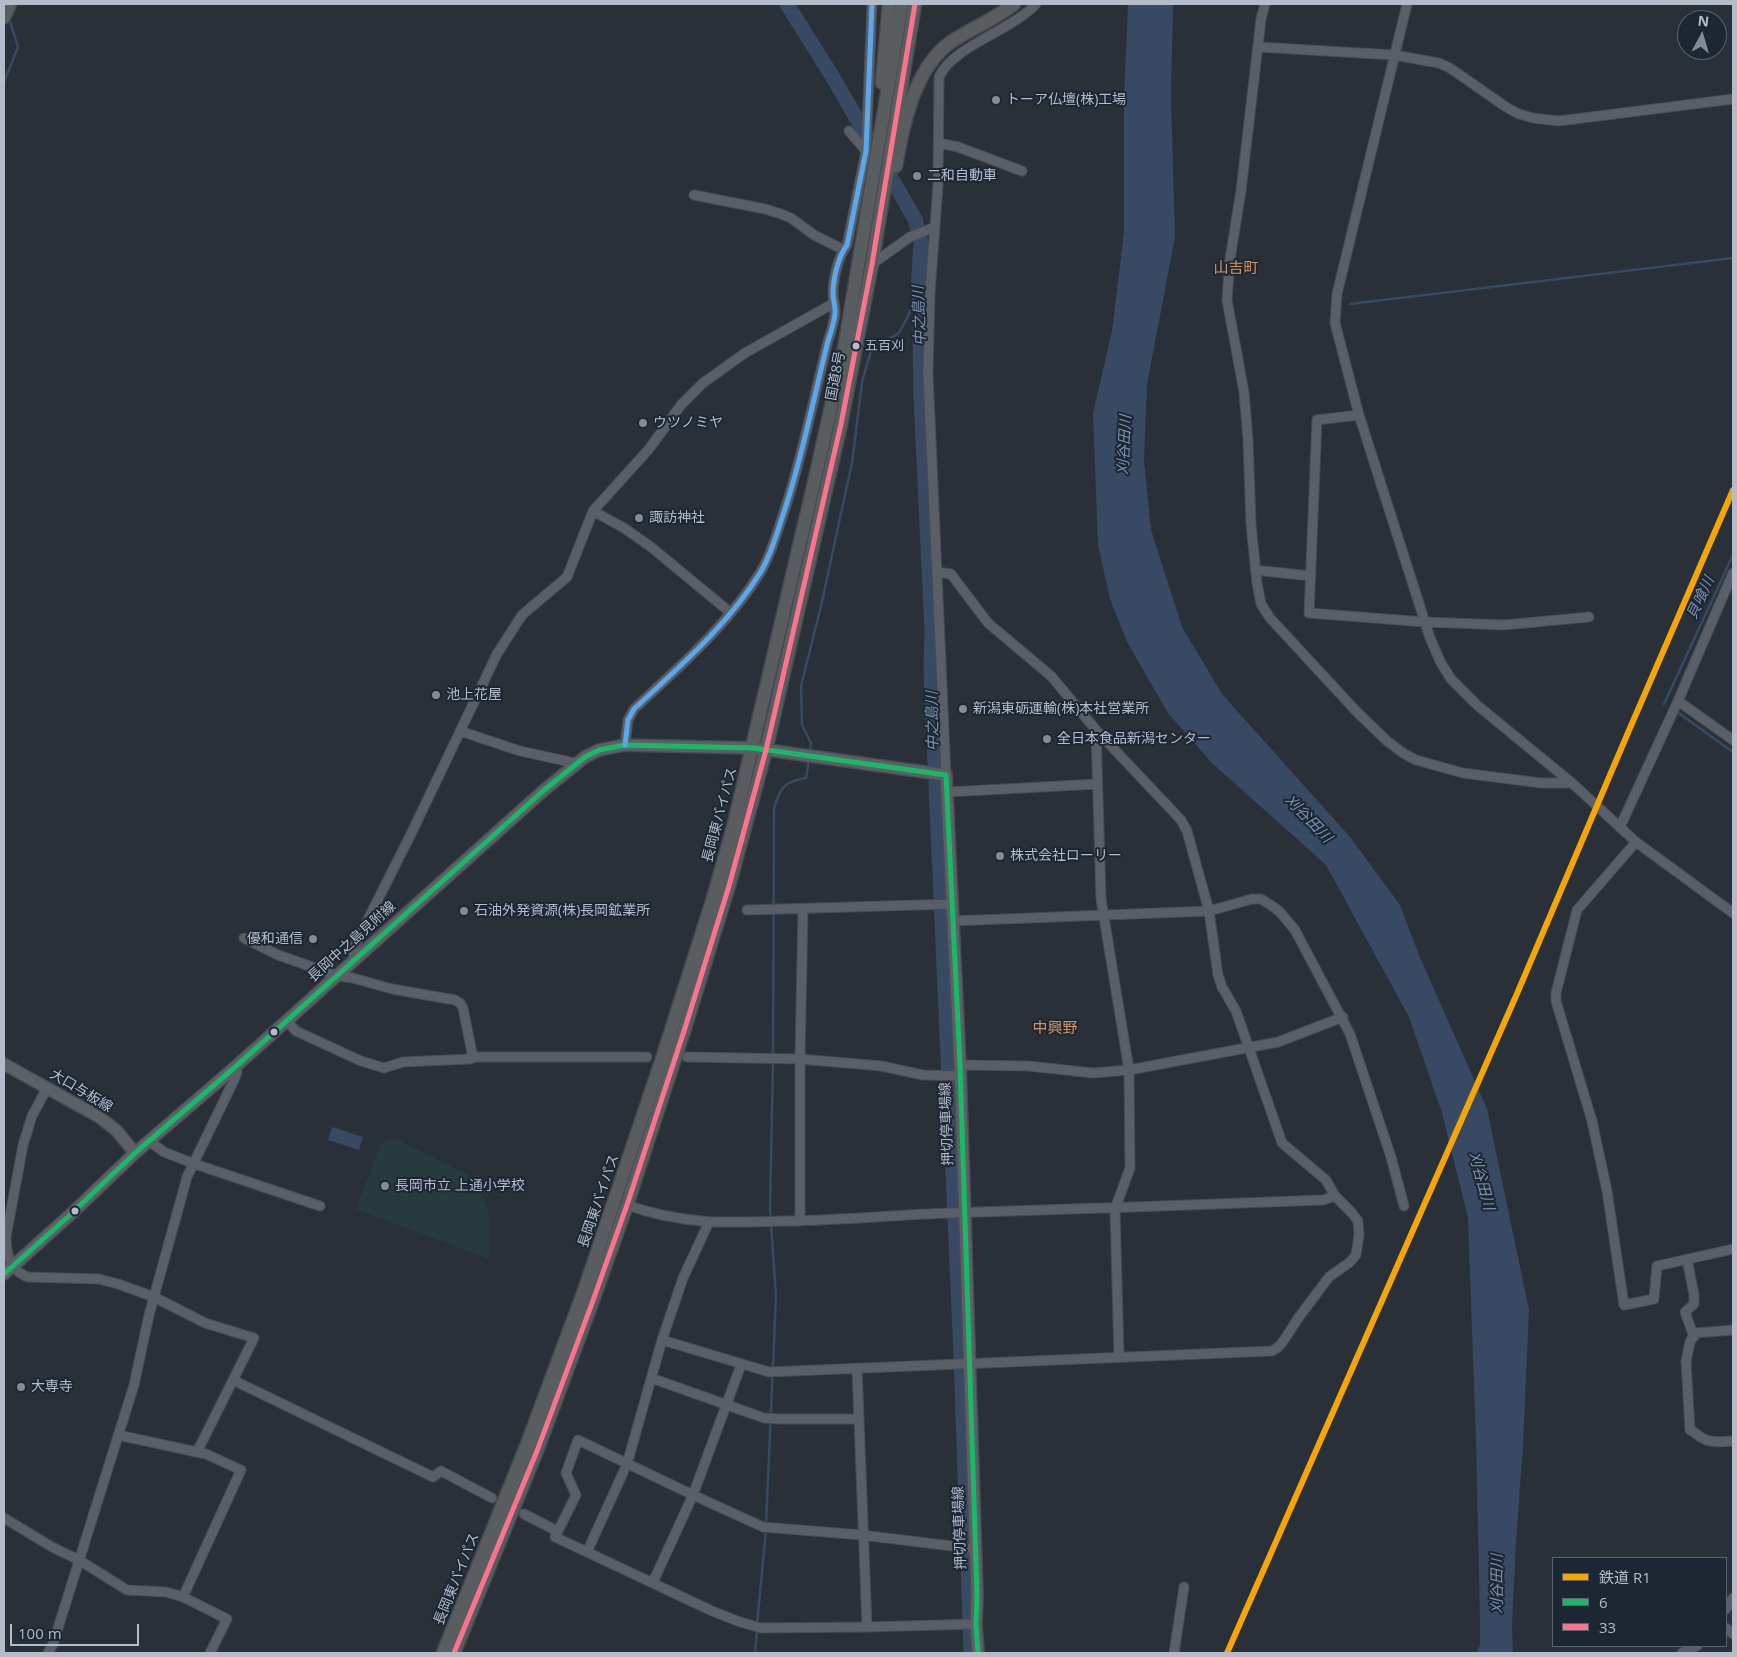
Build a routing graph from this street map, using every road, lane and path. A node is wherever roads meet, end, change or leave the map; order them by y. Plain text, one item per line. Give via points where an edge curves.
1 (10, 4) edge
2 (872, 4) edge
3 (889, 4) edge
4 (902, 4) edge
5 (915, 4) edge
6 (1014, 4) edge
7 (1036, 4) edge
8 (1265, 4) edge
9 (1407, 4) edge
10 (4, 18) edge
11 (1259, 47) junction
12 (1394, 55) junction
13 (1733, 99) edge
14 (849, 131) dead end
15 (880, 141) junction
16 (939, 143) junction
17 (866, 151) junction
18 (894, 156) junction
19 (1022, 171) dead end
20 (694, 195) dead end
21 (934, 227) junction
22 (844, 250) junction
23 (872, 264) junction
24 (834, 303) junction
25 (1359, 415) junction
26 (809, 421) junction
27 (827, 425) junction
28 (593, 511) junction
29 (1256, 570) junction
30 (937, 572) junction
31 (1733, 573) edge
32 (1311, 576) junction
33 (731, 613) junction
34 (1589, 617) dead end
35 (1425, 622) junction
36 (1678, 701) junction
37 (1096, 730) junction
38 (460, 731) junction
39 (1733, 740) edge
40 (625, 745) junction
41 (753, 748) junction
42 (766, 750) junction
43 (576, 763) junction
44 (946, 775) junction
45 (1572, 783) junction
46 (1097, 784) junction
47 (948, 792) junction
48 (1620, 827) junction
49 (1636, 842) junction
50 (952, 904) junction
51 (802, 909) junction
52 (747, 910) dead end
53 (1209, 911) junction
54 (1733, 913) edge
55 (1104, 914) junction
56 (953, 921) junction
57 (244, 938) dead end
58 (355, 960) junction
59 (338, 976) junction
60 (1343, 1018) junction
61 (286, 1022) junction
62 (1248, 1047) junction
63 (647, 1057) dead end
64 (687, 1057) dead end
65 (473, 1058) junction
66 (800, 1059) junction
67 (4, 1064) edge
68 (234, 1068) junction
69 (1129, 1070) junction
70 (960, 1071) junction
71 (47, 1088) junction
72 (149, 1141) junction
73 (135, 1153) junction
74 (192, 1163) junction
75 (1335, 1196) junction
76 (627, 1205) junction
77 (320, 1206) dead end
78 (1404, 1206) dead end
79 (1115, 1209) junction
80 (958, 1213) junction
81 (800, 1221) junction
82 (708, 1222) junction
83 (1733, 1250) edge
84 (1687, 1258) junction
85 (8, 1270) edge
86 (154, 1297) junction
87 (1733, 1330) edge
88 (1694, 1336) junction
89 (662, 1340) junction
90 (1119, 1357) junction
91 (970, 1363) junction
92 (741, 1365) junction
93 (857, 1368) junction
94 (651, 1378) junction
95 (233, 1380) junction
96 (726, 1405) junction
97 (859, 1419) junction
98 (118, 1435) junction
99 (1733, 1441) edge
100 (198, 1452) junction
101 (627, 1464) junction
102 (693, 1496) junction
103 (492, 1498) dead end
104 (524, 1514) dead end
105 (4, 1518) edge
106 (557, 1531) junction
107 (862, 1535) junction
108 (976, 1549) junction
109 (587, 1552) junction
110 (79, 1560) junction
111 (653, 1582) junction
112 (1184, 1587) dead end
113 (183, 1597) junction
114 (976, 1624) junction
115 (867, 1627) junction
116 (1695, 1647) edge
117 (48, 1653) edge
118 (210, 1653) edge
119 (443, 1653) edge
120 (454, 1653) edge
121 (978, 1653) edge
122 (1174, 1653) edge
123 (1682, 1653) edge

1 - 10 highway
2 - 17 street
3 - 15 highway
4 - 15 highway, 国道8号
5 - 18 highway, 国道8号
6 - 18 highway via 934,56 918,84
7 - 16 street via 1021,18 957,56 942,69
8 - 11 street
9 - 12 street
11 - 12 street
11 - 29 street via 1230,259 1228,300 1244,392
12 - 13 street via 1439,63 1519,114 1546,120
12 - 25 street via 1336,301 1335,323
14 - 17 street
15 - 27 highway, 国道8号 via 849,323
16 - 19 street
16 - 21 street
17 - 22 street
18 - 23 highway, 国道8号
20 - 22 street via 781,214
21 - 23 street via 914,235
21 - 30 street via 928,374
22 - 24 street via 835,280
23 - 42 highway, 国道8号 via 842,424
24 - 26 street via 836,312
24 - 28 street via 745,353 703,383
25 - 32 street via 1317,420
25 - 35 street
26 - 27 street
26 - 33 street via 772,550 761,572
27 - 41 highway, 国道8号
28 - 33 street via 651,546
28 - 38 street via 567,578 517,622 497,654
29 - 32 street
29 - 45 street via 1261,604 1270,618 1356,711 1403,753 1416,760 1463,773 1541,783
30 - 37 street via 951,574 988,623 1051,676
30 - 44 street
31 - 36 street
32 - 35 street via 1309,613
33 - 40 street via 634,710 628,720
34 - 35 street via 1504,625
35 - 45 street via 1451,679
36 - 39 street
36 - 48 street
37 - 46 street
37 - 53 street via 1181,820
38 - 43 street via 520,751
38 - 58 street via 357,941
40 - 41 main road, 長岡中之島見附線
40 - 43 main road, 長岡中之島見附線 via 599,750
41 - 42 main road, 長岡中之島見附線
41 - 119 highway, 長岡東バイパス via 714,895 620,1188 534,1426
42 - 44 main road
42 - 76 highway, 長岡東バイパス via 721,912
43 - 58 main road, 長岡中之島見附線
44 - 47 main road, 押切停車場線
45 - 48 street
46 - 47 street
46 - 55 street
47 - 50 main road, 押切停車場線
48 - 49 street
49 - 54 street
49 - 84 street via 1577,910 1556,1001 1592,1121 1607,1192 1624,1305 1654,1299 1656,1266
50 - 51 street
50 - 56 main road, 押切停車場線
51 - 52 street
51 - 66 street
53 - 55 street
53 - 60 street via 1252,898 1261,899 1280,911 1295,930
53 - 62 street via 1218,975 1236,1011
55 - 56 street
55 - 69 street
56 - 70 main road, 押切停車場線
57 - 59 street via 278,955
58 - 59 main road, 長岡中之島見附線
59 - 61 main road, 長岡中之島見附線
59 - 65 street via 460,1003 464,1008
60 - 62 street via 1278,1042
60 - 78 street via 1378,1116
61 - 65 street via 296,1031 384,1068 403,1062
61 - 68 main road, 長岡中之島見附線
62 - 69 street
62 - 75 street via 1282,1143 1326,1180
63 - 65 street
64 - 66 street
66 - 70 street via 882,1066 923,1076
66 - 81 street
67 - 71 main road, 大口与板線
68 - 72 main road, 長岡中之島見附線
68 - 74 street via 237,1072 234,1080
69 - 70 street via 1093,1073 1028,1066
69 - 79 street via 1130,1168
70 - 80 main road, 押切停車場線
71 - 73 main road, 大口与板線 via 99,1117 116,1130
71 - 85 street via 32,1116 23,1144 6,1237
72 - 73 main road, 長岡中之島見附線
72 - 74 street via 164,1152
73 - 85 main road, 長岡中之島見附線
74 - 77 street
74 - 86 street
75 - 79 street via 1322,1200
75 - 90 street via 1358,1221 1356,1256 1329,1277 1277,1348 1272,1351
76 - 82 street via 679,1219
76 - 120 highway, 長岡東バイパス via 537,1451
79 - 80 street
79 - 90 street
80 - 81 street
80 - 91 main road, 押切停車場線
81 - 82 street
82 - 89 street via 683,1278
83 - 84 street
84 - 88 street via 1694,1304 1685,1312
85 - 86 street via 28,1277 99,1279
86 - 95 street via 205,1323 254,1338
86 - 98 street via 134,1385
87 - 88 street
88 - 99 street via 1686,1361 1690,1430 1704,1439
89 - 92 street
89 - 94 street
90 - 91 street
91 - 93 street
91 - 108 main road, 押切停車場線
92 - 93 street via 770,1372
92 - 96 street
93 - 97 street
94 - 96 street
94 - 101 street
95 - 100 street
95 - 103 street via 433,1477 441,1471
96 - 97 street via 771,1419
96 - 102 street
97 - 107 street
98 - 100 street
98 - 110 street
100 - 113 street via 241,1470
101 - 102 street
101 - 106 street via 578,1440 566,1473 576,1495
101 - 109 street
102 - 107 street via 763,1527
102 - 111 street
104 - 106 street
105 - 110 street
106 - 109 street via 554,1537
107 - 108 street
107 - 115 street
108 - 114 main road, 押切停車場線
109 - 111 street
110 - 113 street via 127,1590 166,1592
110 - 117 street
111 - 115 street via 712,1611 753,1626
112 - 122 street
113 - 118 street via 227,1619
114 - 115 street
114 - 121 main road, 押切停車場線
116 - 123 street

